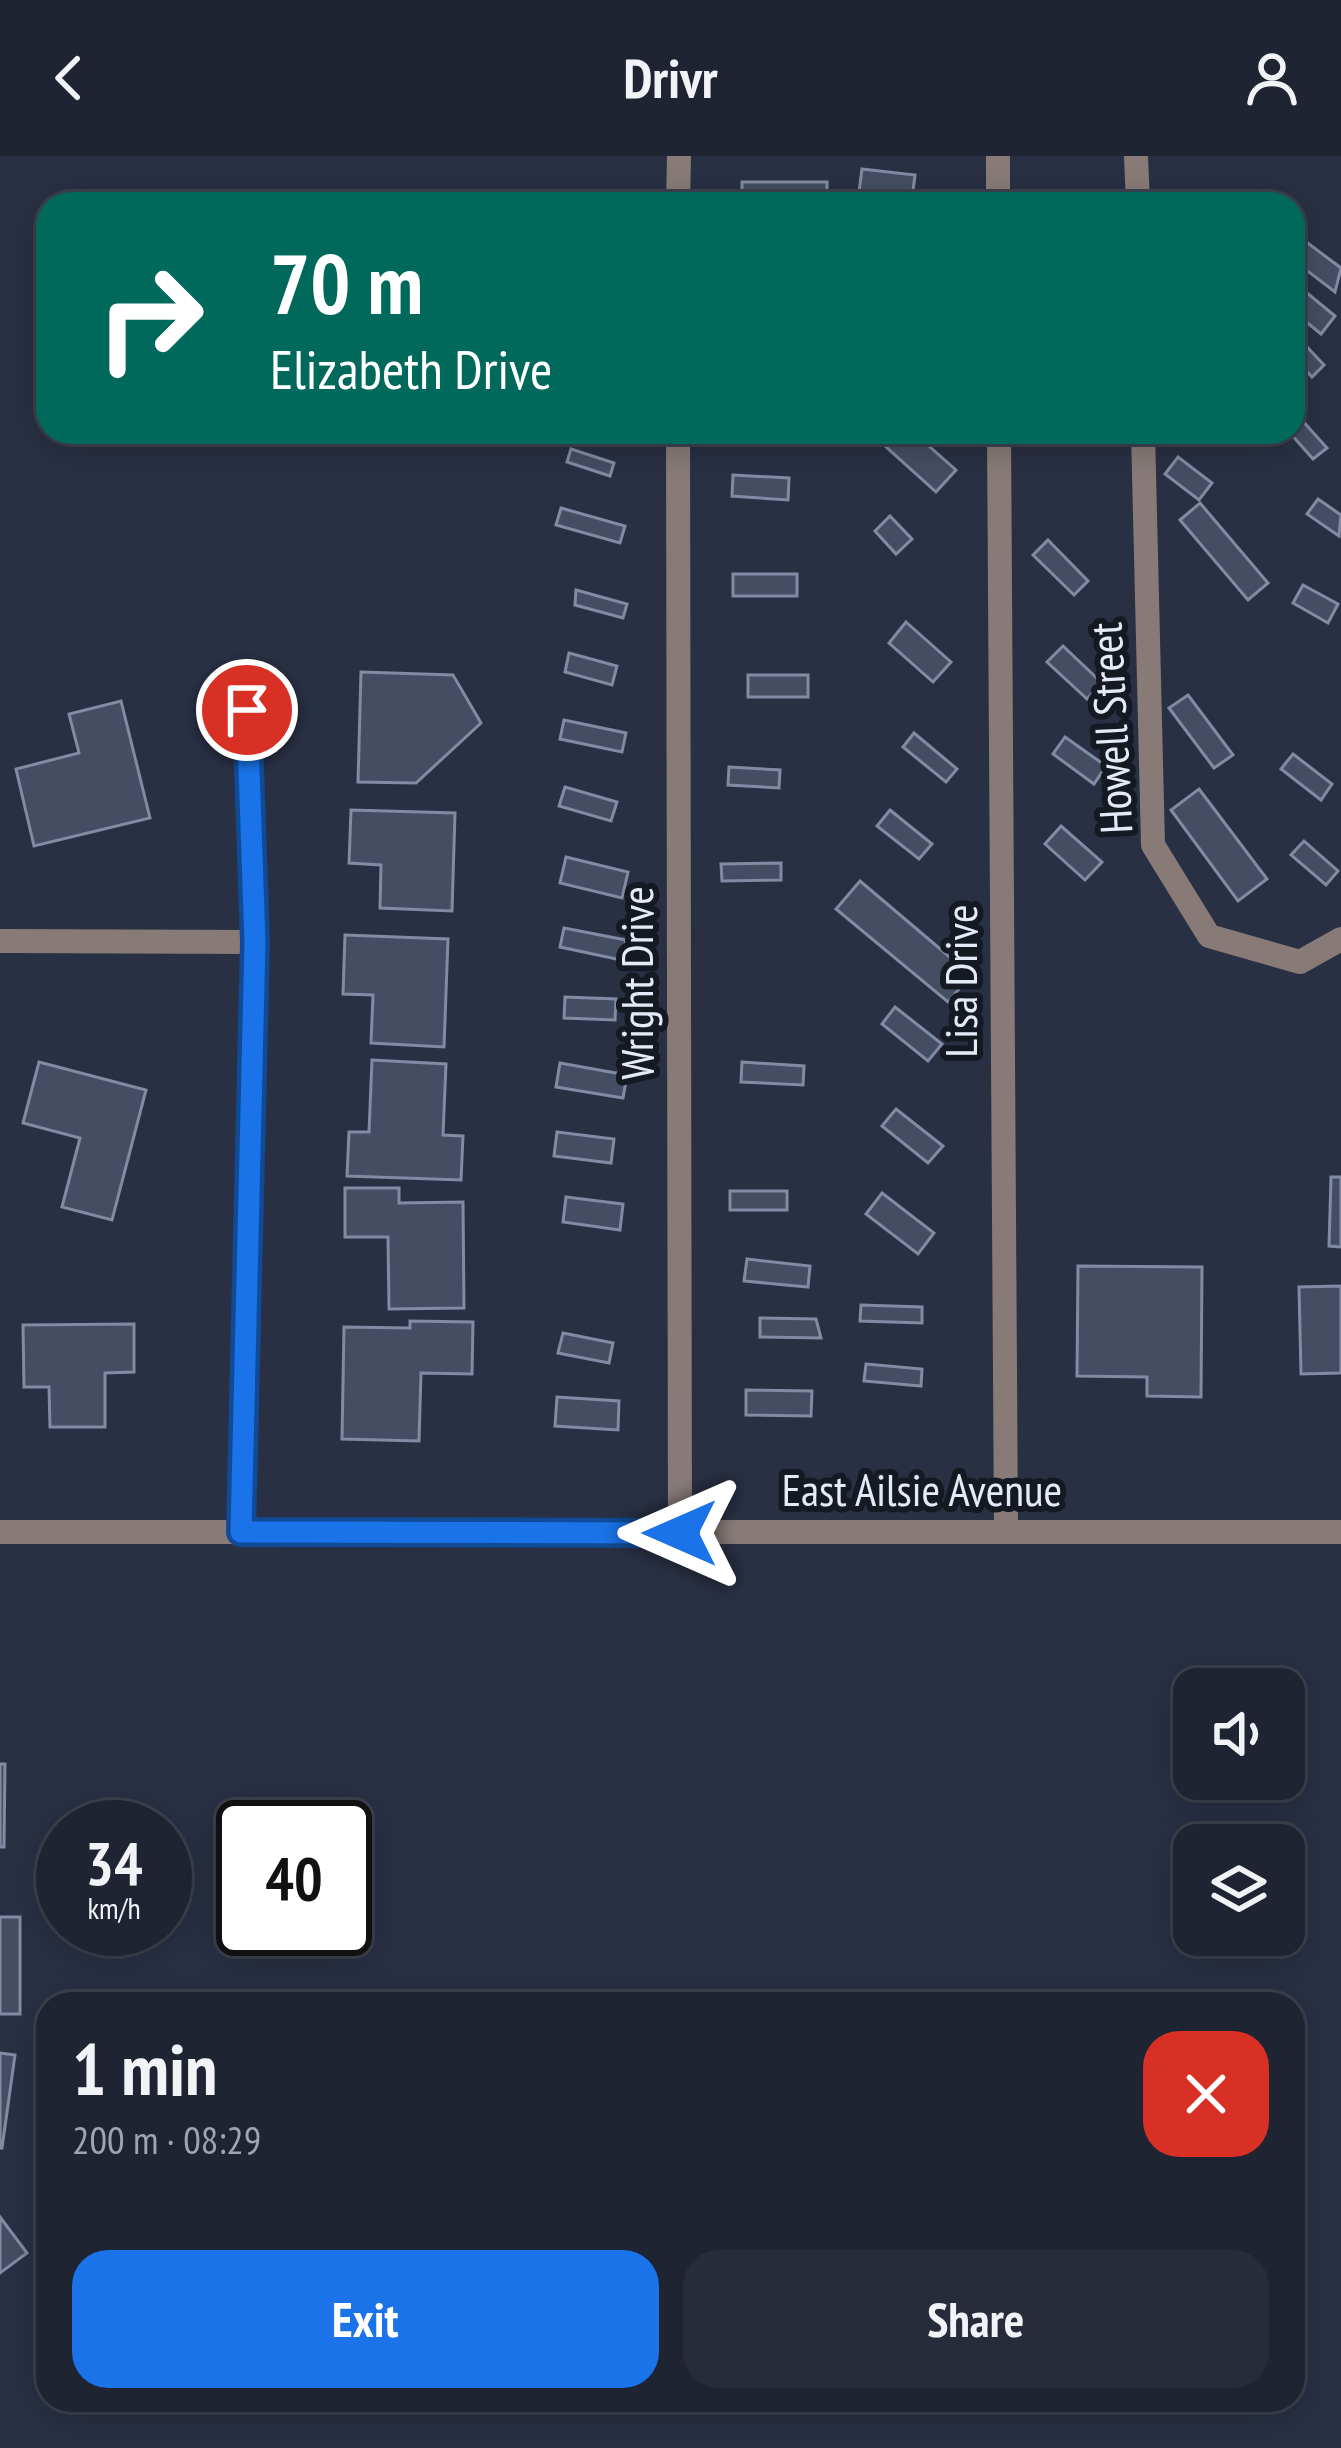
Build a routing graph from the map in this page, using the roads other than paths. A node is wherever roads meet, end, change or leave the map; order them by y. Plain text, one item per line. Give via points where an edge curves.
1 (679, 156) edge
2 (998, 156) edge
3 (1136, 156) edge
4 (678, 192) edge
5 (998, 192) edge
6 (1138, 192) edge
7 (678, 444) edge
8 (999, 444) edge
9 (1143, 444) edge
10 (247, 710) dead end
11 (1341, 939) edge
12 (0, 941) edge
13 (255, 942) junction
14 (1006, 1530) junction
15 (0, 1532) edge
16 (241, 1532) junction
17 (1341, 1532) edge
18 (680, 1533) junction

1 - 4 street
2 - 5 street
3 - 6 street
7 - 18 street, Wright Drive
8 - 14 street, Lisa Drive
9 - 11 street, Howell Street via 1153,845 1209,936 1300,962
10 - 13 street
12 - 13 street
13 - 16 street
14 - 17 street, East Ailsie Avenue
14 - 18 street, East Ailsie Avenue
15 - 16 street, East Ailsie Avenue
16 - 18 street, East Ailsie Avenue

